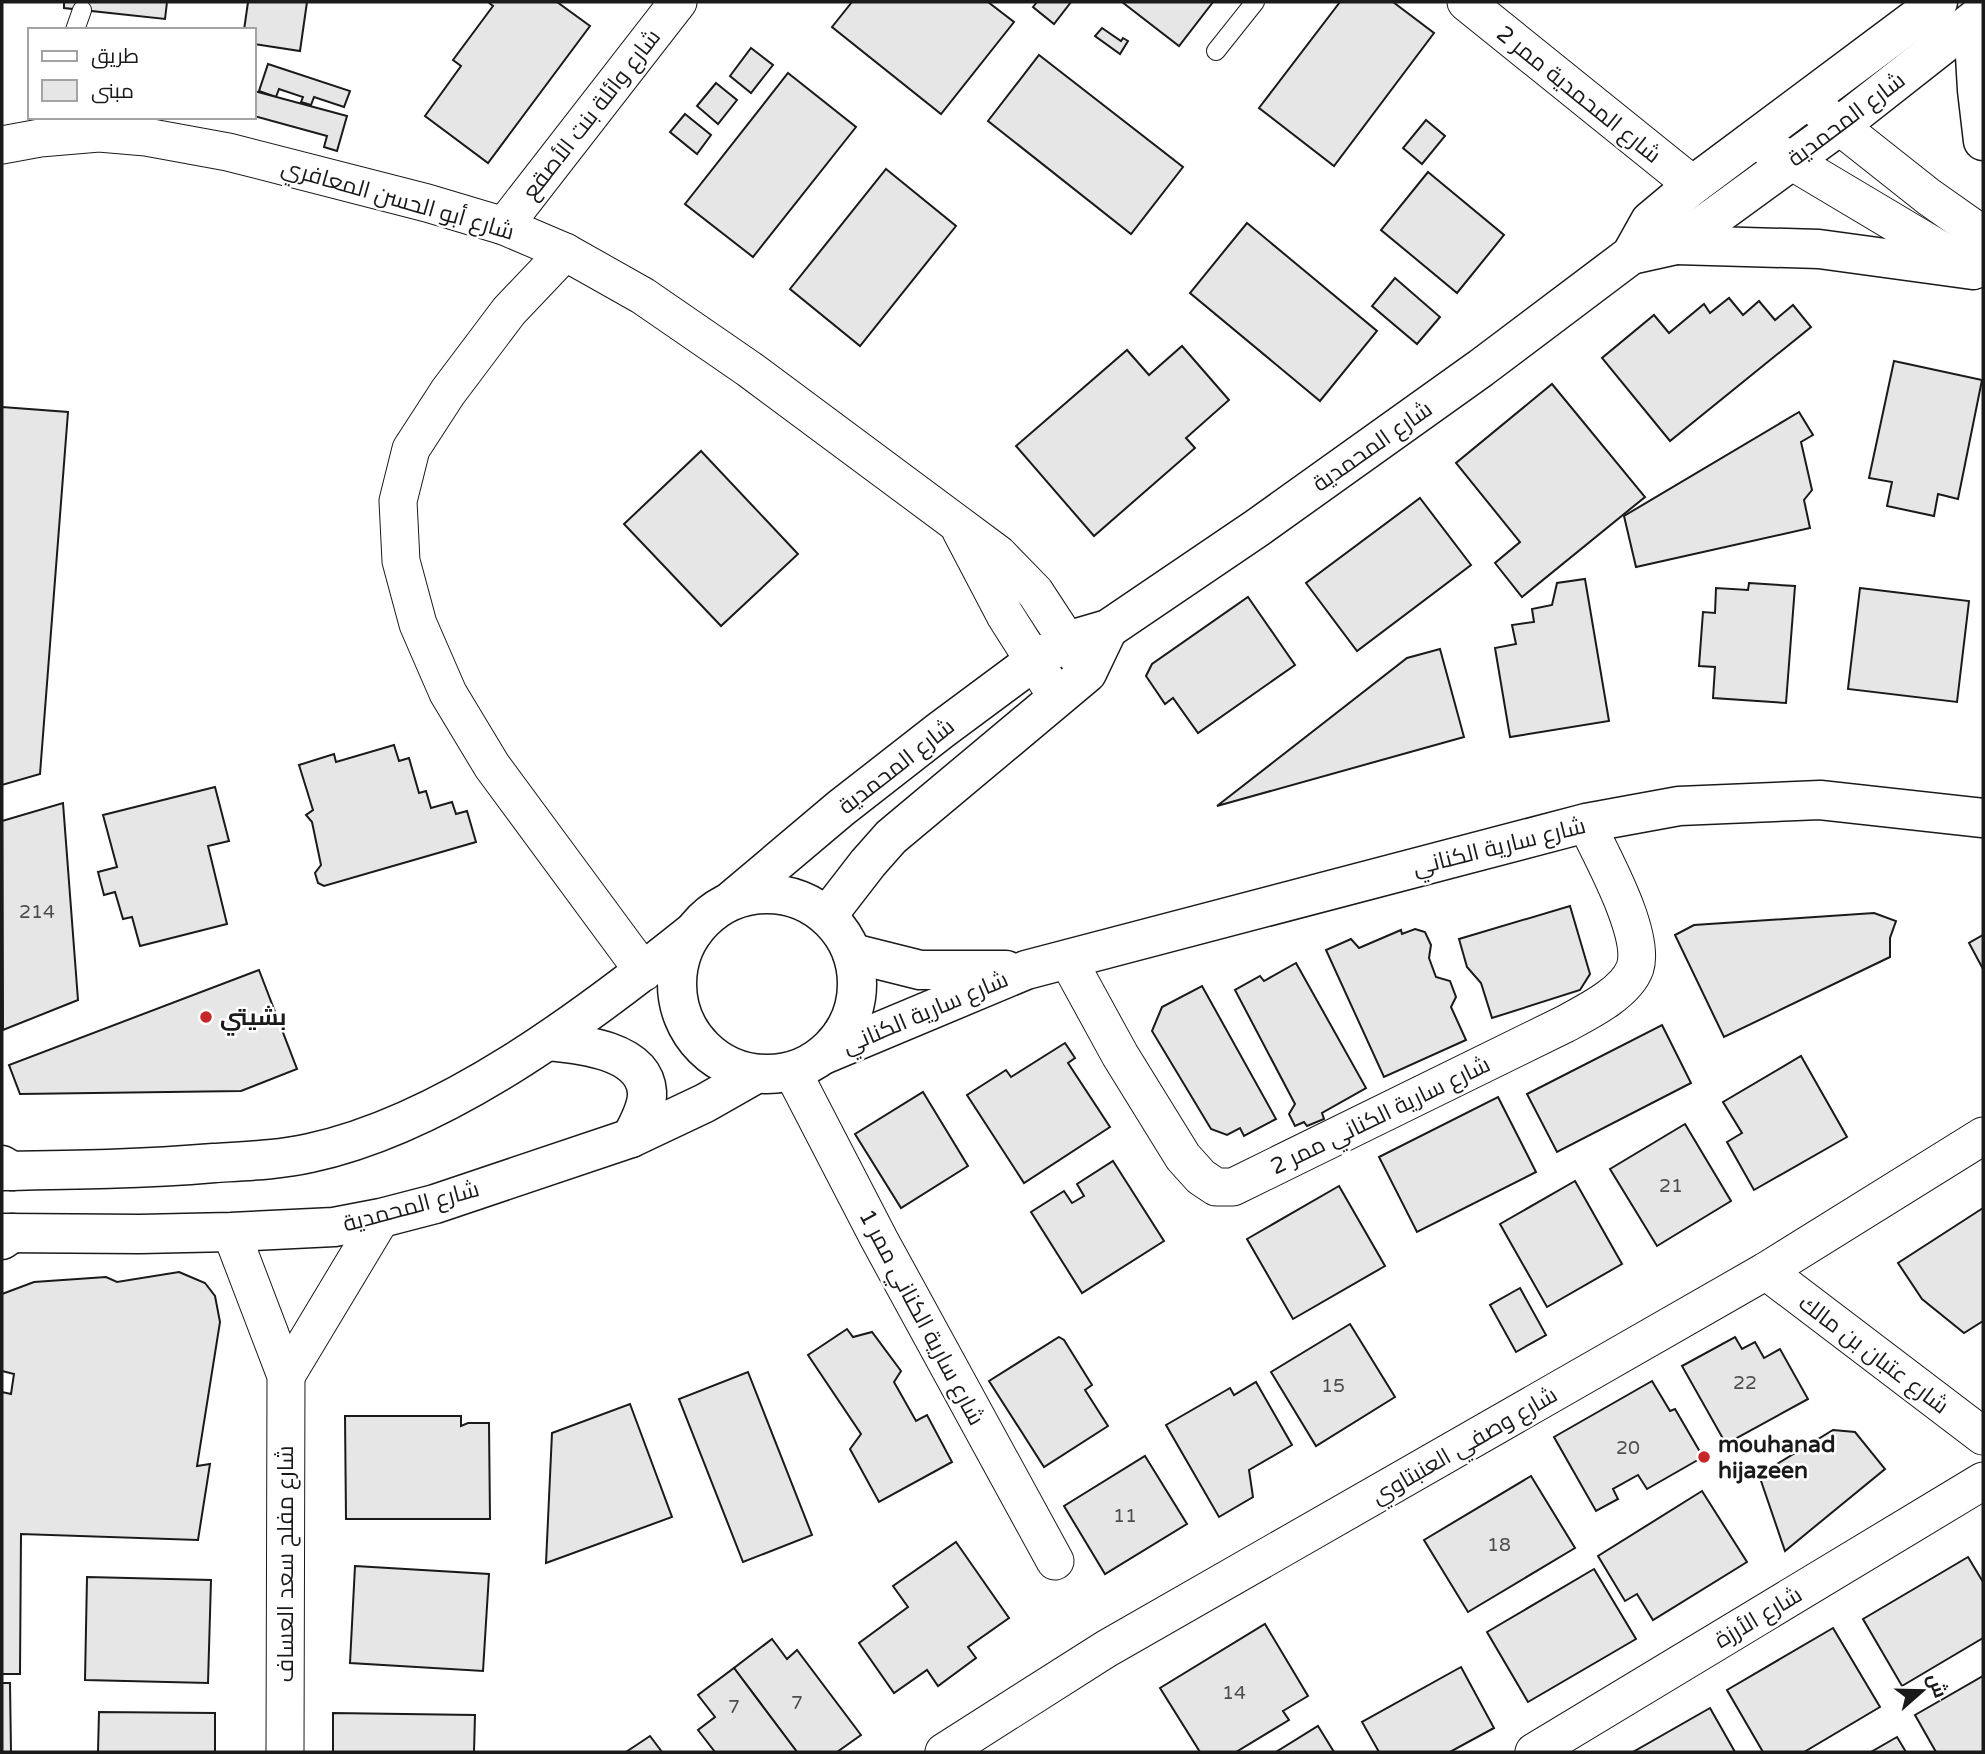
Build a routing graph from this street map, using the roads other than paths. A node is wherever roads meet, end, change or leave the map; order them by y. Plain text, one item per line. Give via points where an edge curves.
1 (678, 2) edge
2 (1255, 2) edge
3 (1466, 2) edge
4 (1938, 2) edge
5 (82, 10) dead end
6 (1978, 18) edge
7 (76, 28) edge
8 (1216, 51) dead end
9 (1806, 99) junction
10 (1838, 127) junction
11 (43, 128) edge
12 (1756, 139) junction
13 (1983, 141) edge
14 (2, 145) edge
15 (1790, 162) junction
16 (1693, 185) junction
17 (504, 226) junction
18 (1675, 245) junction
19 (565, 252) junction
20 (1631, 255) junction
21 (1980, 260) edge
22 (959, 527) junction
23 (1077, 657) junction
24 (1034, 662) junction
25 (1057, 697) junction
26 (1983, 818) edge
27 (1586, 823) junction
28 (732, 900) junction
29 (827, 916) junction
30 (694, 931) junction
31 (852, 953) junction
32 (1068, 960) junction
33 (1026, 970) junction
34 (644, 972) junction
35 (548, 1041) junction
36 (790, 1066) junction
37 (1983, 1136) edge
38 (631, 1138) junction
39 (5, 1169) edge
40 (381, 1218) junction
41 (232, 1232) junction
42 (5, 1236) edge
43 (1766, 1272) junction
44 (286, 1376) junction
45 (1983, 1436) edge
46 (1983, 1481) edge
47 (1055, 1561) dead end
48 (285, 1752) edge
49 (944, 1752) edge
50 (1534, 1752) edge

1 - 17 street, شارع وائلة بنت الأصقع
2 - 8 lane
3 - 16 street, شارع المحمدية ممر 2
4 - 9 street, شارع المحمدية
5 - 7 lane
6 - 10 street, شارع المحمدية
6 - 13 street via 1977,90
9 - 10 street
9 - 12 street, شارع المحمدية
10 - 15 street, شارع المحمدية
10 - 21 street via 1929,197
11 - 14 street, شارع أبو الحسن المعافري
11 - 17 street, شارع أبو الحسن المعافري via 146,137 228,152
12 - 15 street
12 - 16 street, شارع المحمدية
15 - 18 street, شارع المحمدية
15 - 21 street
16 - 20 street, شارع المحمدية via 1650,221
17 - 19 street, شارع أبو الحسن المعافري
18 - 20 street, شارع المحمدية
18 - 21 street via 1752,245
19 - 22 street, شارع أبو الحسن المعافري via 643,296 738,361
19 - 34 street via 509,311 411,449 398,501 401,561 418,624 447,693 492,766
20 - 23 street, شارع المحمدية via 1459,384 1108,629
22 - 23 street, شارع أبو الحسن المعافري via 1015,569
22 - 24 street, شارع أبو الحسن المعافري
23 - 24 street, شارع المحمدية
23 - 25 street, شارع المحمدية
24 - 25 street, شارع أبو الحسن المعافري
24 - 28 street, شارع المحمدية via 841,808
25 - 29 street, شارع المحمدية via 891,837
26 - 27 street, شارع سارية الكناني via 1820,800 1679,806
27 - 32 street, شارع سارية الكناني
27 - 32 street, شارع سارية الكناني ممر 2 via 1630,918 1636,942 1635,968 1623,985 1565,1024 1233,1188 1216,1187 1183,1157
28 - 29 street via 751,895 791,897
28 - 30 street
29 - 31 street
30 - 34 street
30 - 36 street via 681,959 678,990 685,1020 702,1046 726,1065
31 - 33 street, شارع سارية الكناني via 920,970
31 - 36 street via 857,975 850,1020 839,1039
32 - 33 street, شارع سارية الكناني
33 - 36 street, شارع سارية الكناني
34 - 35 street
35 - 38 street via 606,1051 626,1059 639,1072 648,1090 646,1107
35 - 39 street via 423,1113 310,1153 159,1168
36 - 38 street, شارع المحمدية
36 - 47 street, شارع سارية الكناني ممر 1
37 - 43 street, شارع وصفي العنبتاوي
38 - 40 street, شارع المحمدية
40 - 41 street, شارع المحمدية via 334,1227
40 - 44 street
41 - 42 street, شارع المحمدية
41 - 44 street, شارع مفلح سعد العساف
43 - 45 street, شارع عتبان بن مالك
43 - 49 street, شارع وصفي العنبتاوي via 1107,1649
44 - 48 street, شارع مفلح سعد العساف
46 - 50 street, شارع الأرزة

